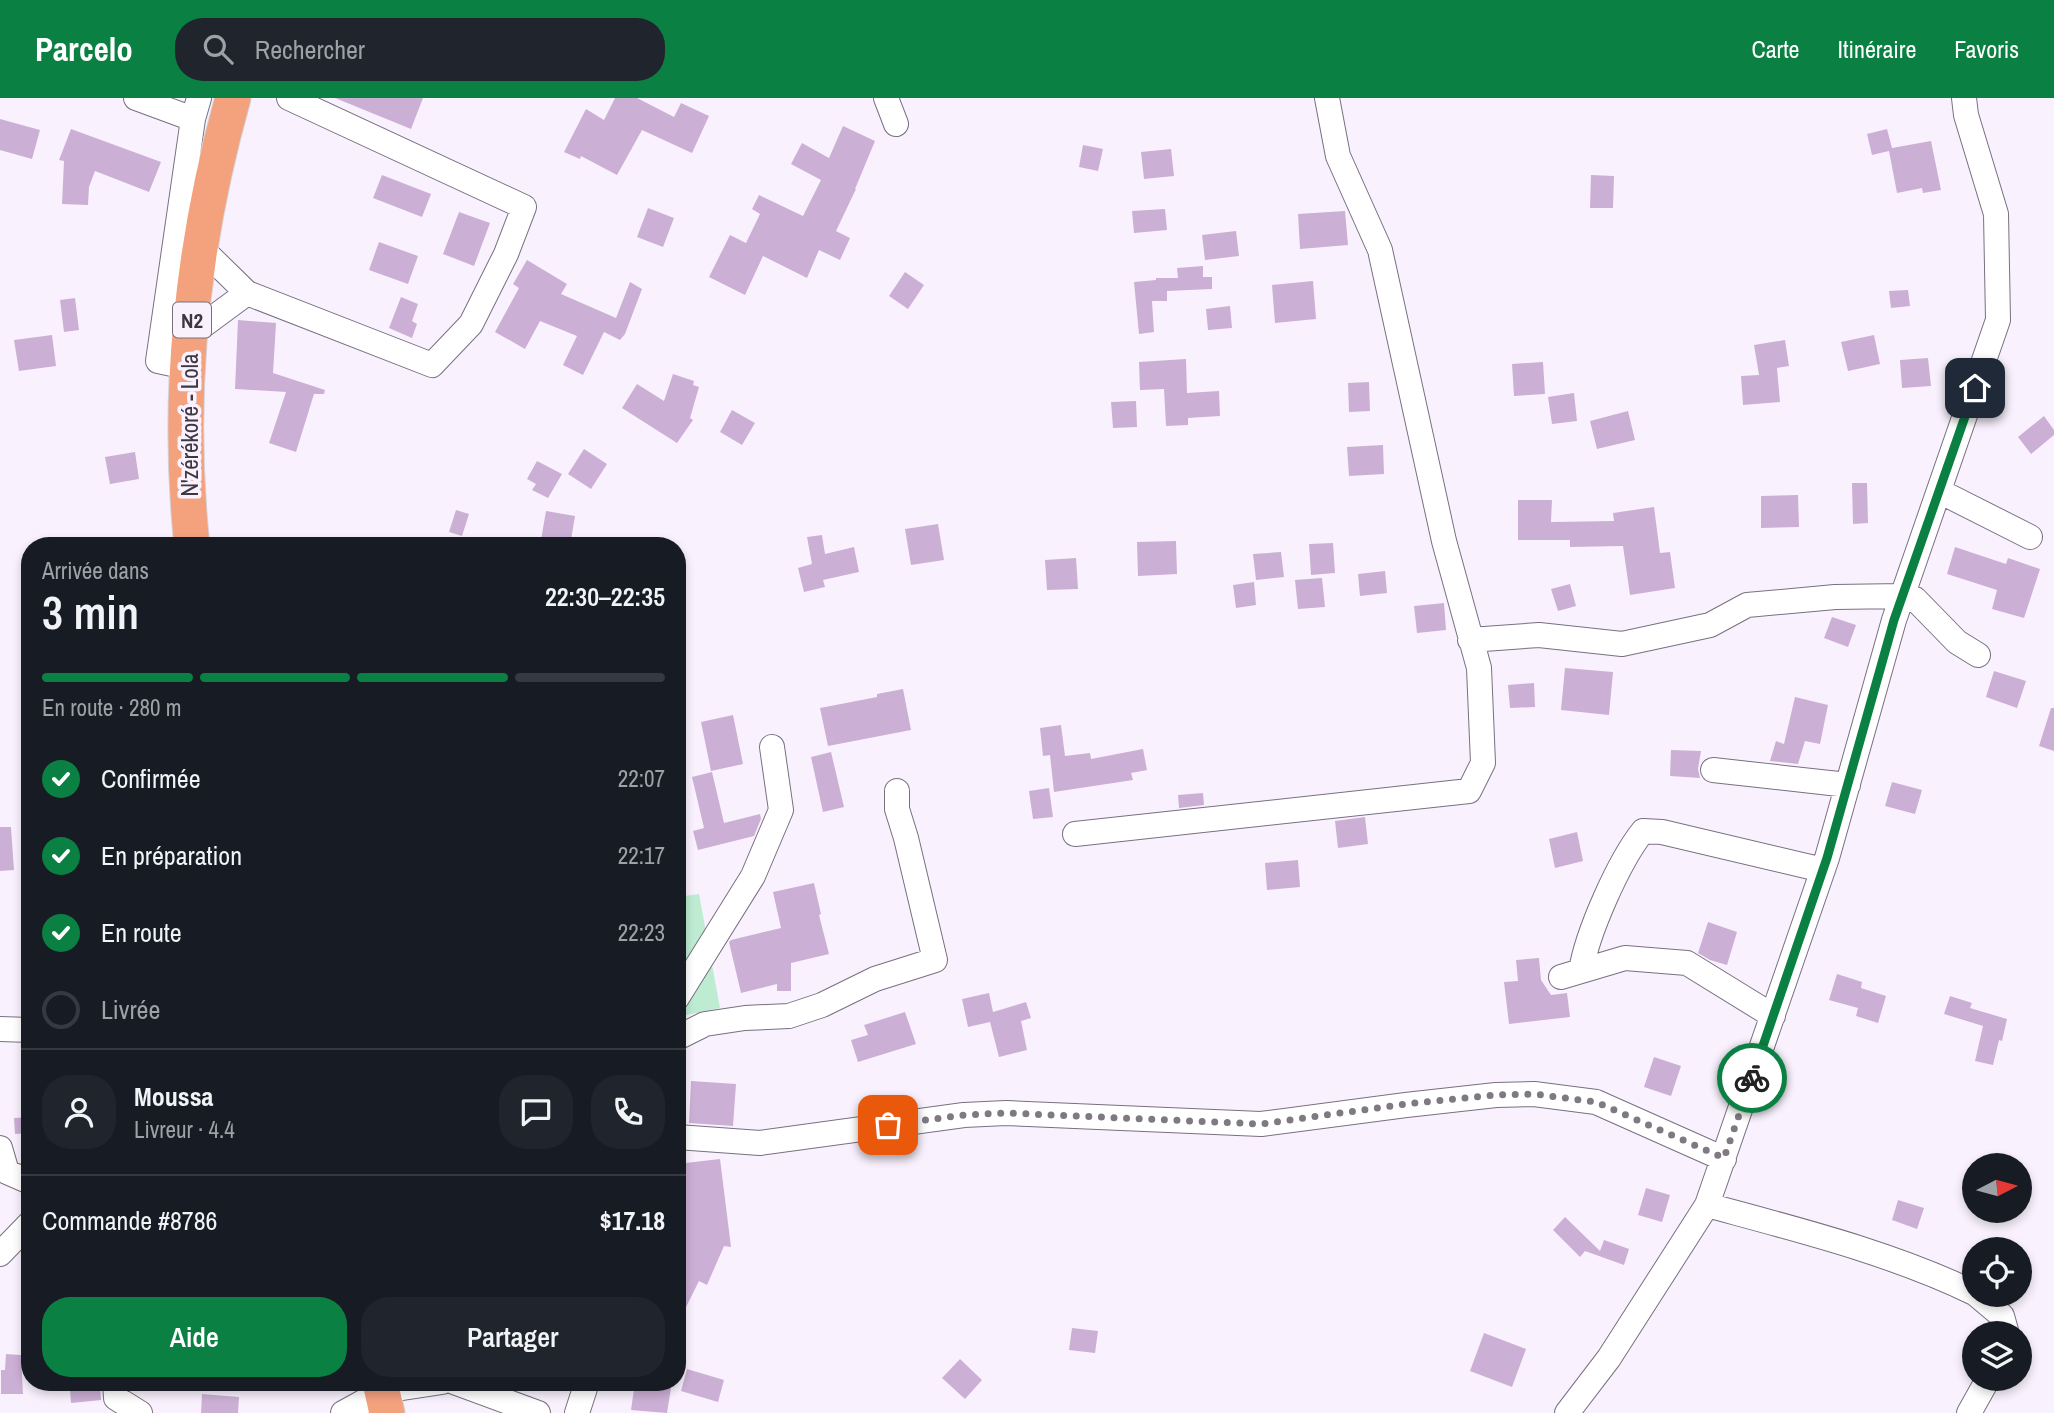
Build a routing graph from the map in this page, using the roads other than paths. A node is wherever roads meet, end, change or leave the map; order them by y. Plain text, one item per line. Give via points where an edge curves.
1 (136, 98) edge
2 (233, 98) edge
3 (289, 98) edge
4 (886, 98) edge
5 (1964, 98) edge
6 (1332, 101) edge
7 (196, 108) edge
8 (897, 124) dead end
9 (200, 247) junction
10 (247, 293) junction
11 (188, 351) junction
12 (1939, 491) junction
13 (192, 537) edge
14 (2030, 537) dead end
15 (1902, 596) junction
16 (1470, 639) junction
17 (1978, 655) dead end
18 (772, 747) dead end
19 (1713, 770) dead end
20 (1848, 785) junction
21 (897, 791) dead end
22 (1075, 834) dead end
23 (1823, 870) junction
24 (686, 983) edge
25 (1773, 1016) junction
26 (686, 1034) edge
27 (686, 1138) edge
28 (0, 1148) edge
29 (1724, 1158) junction
30 (21, 1178) edge
31 (1707, 1205) junction
32 (21, 1232) edge
33 (0, 1254) edge
34 (1962, 1287) edge
35 (1991, 1307) edge
36 (2003, 1321) edge
37 (116, 1391) edge
38 (401, 1391) edge
39 (478, 1391) edge
40 (584, 1391) edge
41 (1981, 1391) edge
42 (383, 1395) edge
43 (140, 1413) edge
44 (343, 1413) edge
45 (538, 1413) edge
46 (577, 1413) edge
47 (1567, 1413) edge
48 (1969, 1413) edge

1 - 7 street
2 - 9 highway, N'zérékoré - Lola / N2
3 - 10 street via 524,207 471,324 432,365
4 - 8 street
5 - 12 street via 1996,214 1998,320
6 - 16 street via 1338,156 1380,250
7 - 11 street via 158,361
9 - 10 street
9 - 11 highway, N'zérékoré - Lola / N2
10 - 11 street
11 - 13 highway, N'zérékoré - Lola / N2
12 - 14 street
12 - 15 street
15 - 16 street via 1746,605 1710,625 1622,644 1539,635
15 - 17 street via 1915,599 1957,642
15 - 20 street
16 - 22 street via 1479,668 1483,763 1469,791
18 - 24 street via 781,810 752,876
19 - 20 street
20 - 23 street
21 - 26 street via 897,809 935,960 875,979 789,1016 705,1024
23 - 25 street
23 - 25 street via 1643,831 1629,849 1571,974 1625,958 1687,963
25 - 29 street
27 - 29 street via 761,1143 1006,1113 1261,1124 1406,1104 1534,1094 1596,1102
28 - 30 street via 8,1172
29 - 31 street
31 - 34 street via 1934,1273
31 - 47 street via 1609,1358
32 - 33 street
35 - 36 street
37 - 43 street via 116,1398
38 - 42 street
39 - 45 street
40 - 46 street
41 - 48 street
42 - 44 street

